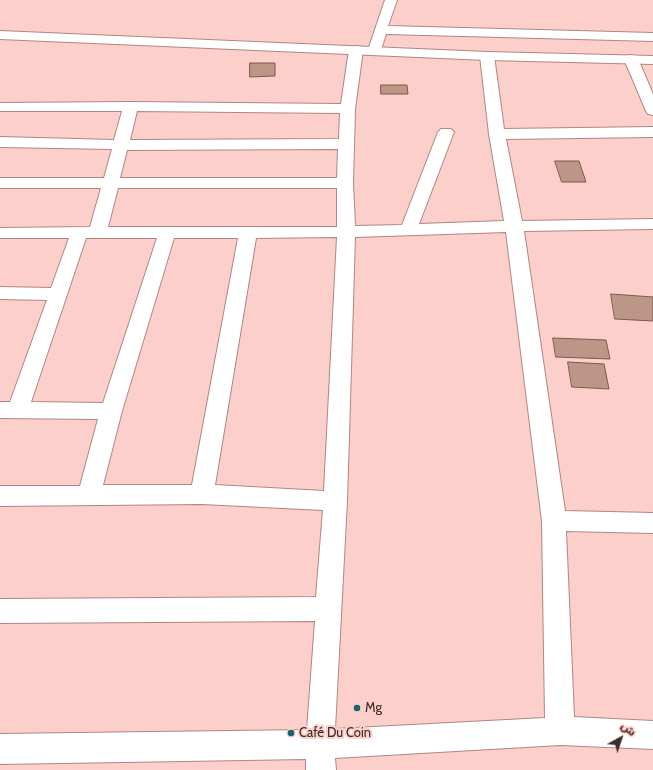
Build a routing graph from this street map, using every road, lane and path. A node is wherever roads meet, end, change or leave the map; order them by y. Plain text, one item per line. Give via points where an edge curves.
1 (391, 0) edge
2 (380, 30) junction
3 (0, 35) edge
4 (653, 37) edge
5 (365, 50) junction
6 (487, 56) junction
7 (631, 59) junction
8 (653, 60) edge
9 (131, 106) junction
10 (0, 107) edge
11 (348, 109) junction
12 (653, 111) edge
13 (446, 132) dead end
14 (653, 132) edge
15 (497, 134) junction
16 (0, 142) edge
17 (346, 144) junction
18 (122, 145) junction
19 (0, 183) edge
20 (111, 183) junction
21 (345, 183) junction
22 (653, 224) edge
23 (514, 226) junction
24 (408, 231) junction
25 (248, 232) junction
26 (346, 232) junction
27 (0, 233) edge
28 (167, 233) junction
29 (88, 234) junction
30 (0, 293) edge
31 (58, 294) junction
32 (9, 410) edge
33 (111, 410) junction
34 (89, 494) junction
35 (202, 494) junction
36 (0, 496) edge
37 (335, 501) junction
38 (554, 521) junction
39 (653, 523) edge
40 (329, 609) junction
41 (0, 611) edge
42 (560, 731) junction
43 (653, 735) edge
44 (0, 749) edge
45 (320, 757) edge

1 - 2 street
2 - 4 street
2 - 5 street
3 - 5 street
5 - 6 street
5 - 11 street
6 - 7 street
6 - 15 street
7 - 8 street
7 - 12 street
9 - 10 street
9 - 11 street
9 - 18 street
11 - 17 street
13 - 24 street
14 - 15 street
15 - 23 street
16 - 18 street
17 - 18 street
17 - 21 street
18 - 20 street
19 - 20 street
20 - 21 street
20 - 29 street
21 - 26 street
22 - 23 street
23 - 24 street
23 - 38 street
24 - 26 street
25 - 26 street
25 - 28 street
25 - 35 street
26 - 37 street
27 - 29 street
28 - 29 street
28 - 33 street
29 - 31 street
30 - 31 street
31 - 32 street
32 - 33 street
33 - 34 street
34 - 35 street
34 - 36 street
35 - 37 street
37 - 40 street
38 - 39 street
38 - 42 street
40 - 41 street
40 - 45 street
42 - 43 street
42 - 45 street
44 - 45 street

